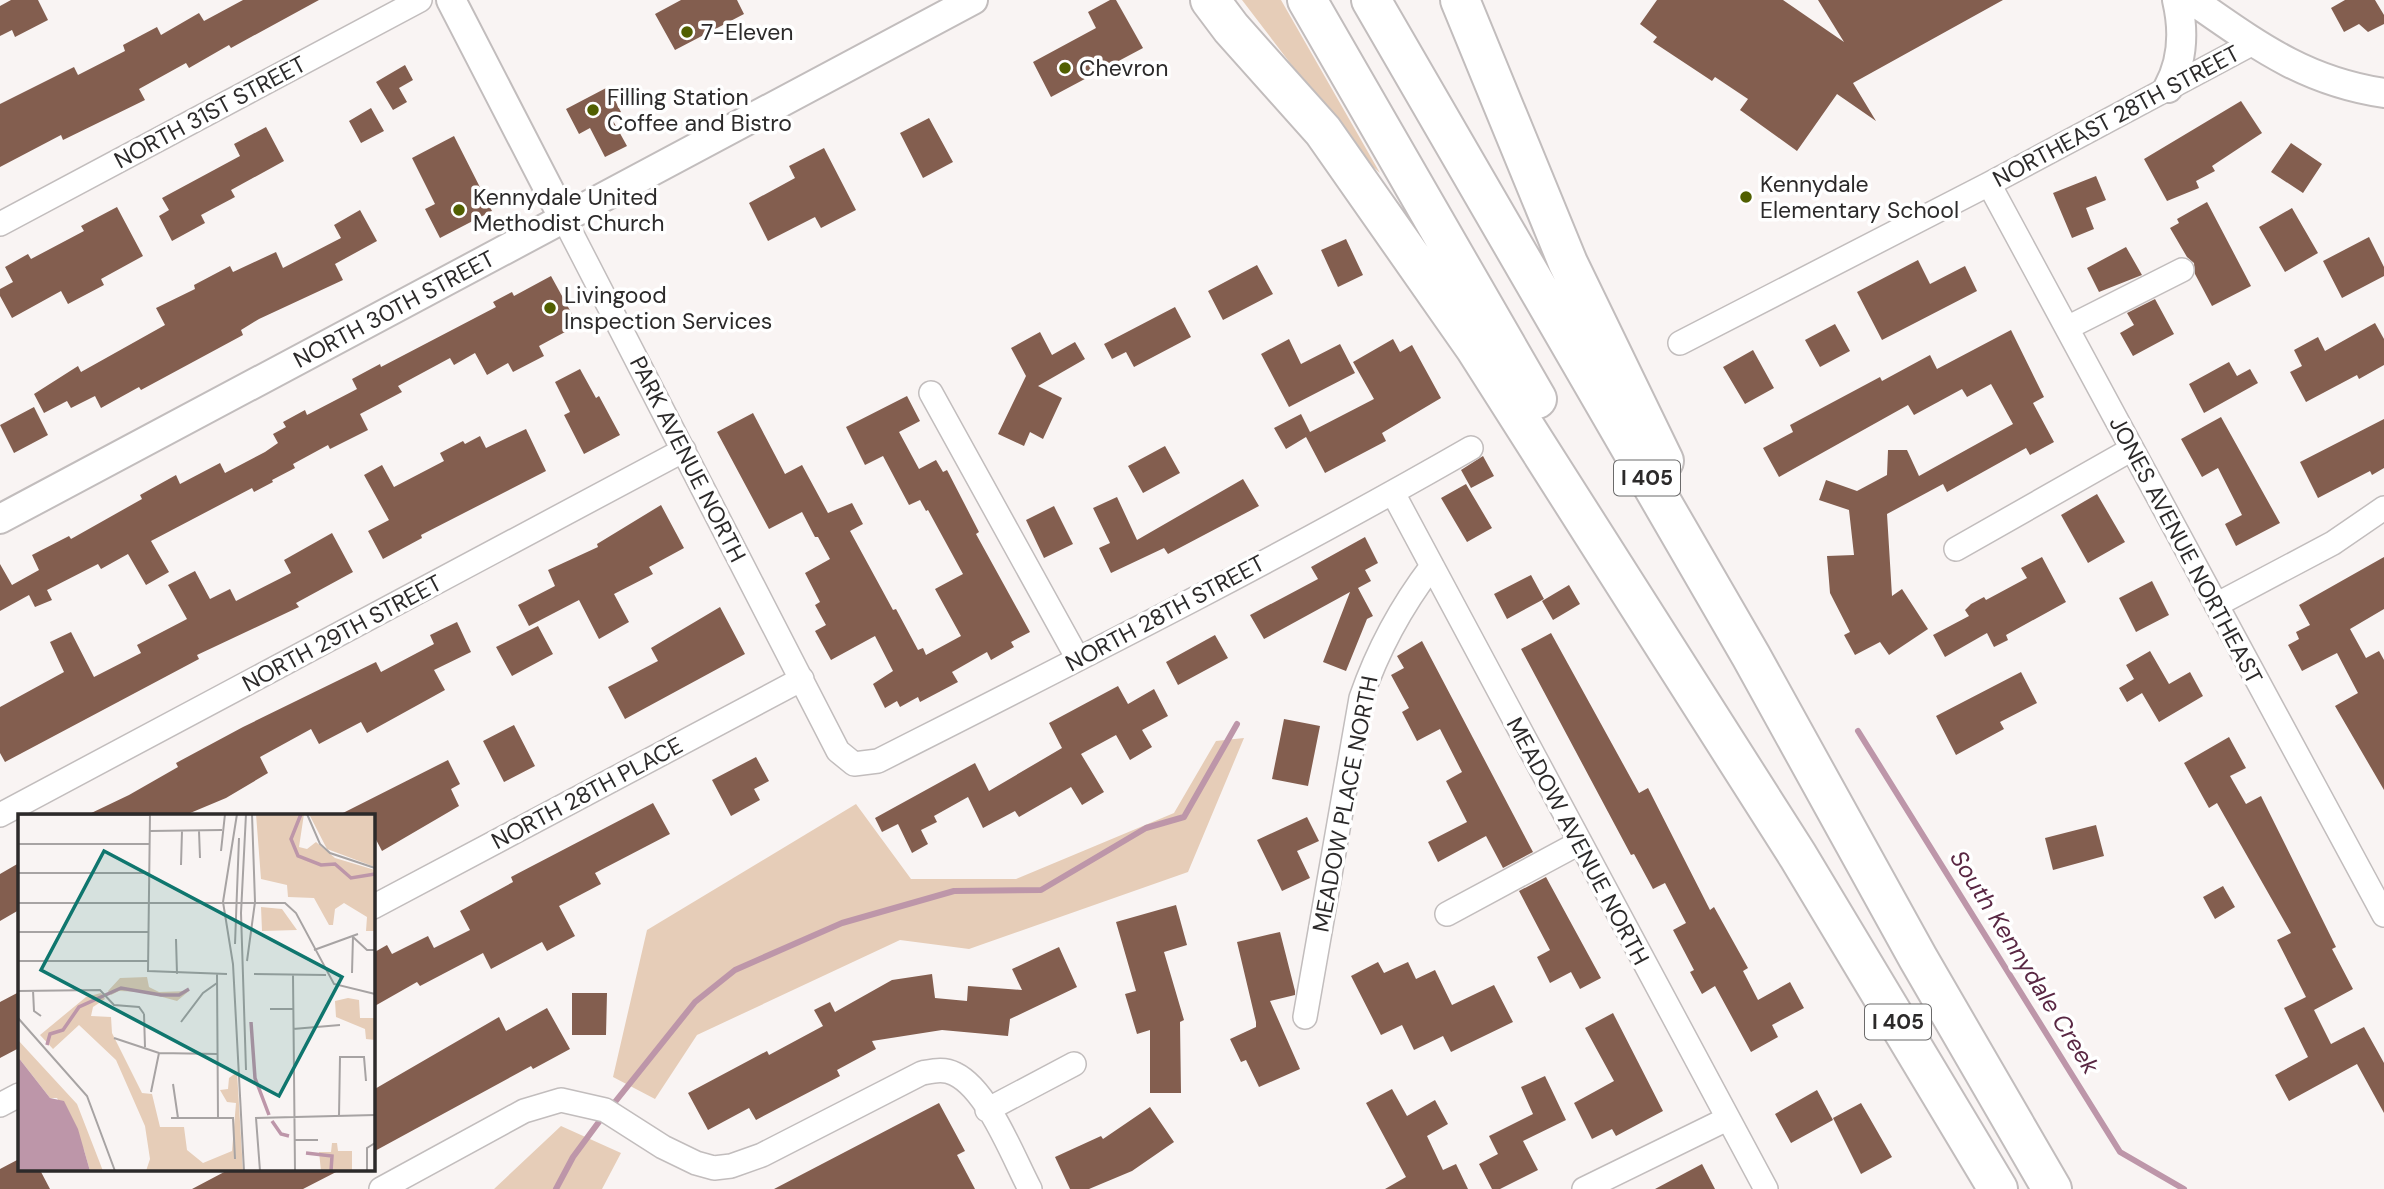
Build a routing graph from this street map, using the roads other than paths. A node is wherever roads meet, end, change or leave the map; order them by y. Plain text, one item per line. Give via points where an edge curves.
1 (420, 0) edge
2 (451, 0) edge
3 (973, 0) edge
4 (1210, 0) edge
5 (1307, 0) edge
6 (1371, 0) edge
7 (1460, 0) edge
8 (2177, 0) edge
9 (2192, 0) edge
10 (2253, 43) junction
11 (2168, 88) junction
12 (2384, 93) edge
13 (1989, 184) junction
14 (564, 219) junction
15 (0, 224) edge
16 (2182, 270) dead end
17 (2067, 328) junction
18 (1680, 343) dead end
19 (931, 393) dead end
20 (1471, 447) dead end
21 (2132, 449) junction
22 (684, 450) junction
23 (1393, 493) junction
24 (2384, 508) edge
25 (0, 519) edge
26 (1956, 549) dead end
27 (1432, 566) junction
28 (2216, 605) junction
29 (1078, 659) junction
30 (802, 679) junction
31 (854, 764) joint
32 (0, 815) edge
33 (1579, 843) junction
34 (1798, 856) junction
35 (374, 906) edge
36 (1447, 914) dead end
37 (2384, 915) edge
38 (1918, 958) junction
39 (1305, 1017) dead end
40 (1074, 1064) dead end
41 (18, 1096) edge
42 (0, 1105) edge
43 (988, 1110) junction
44 (1727, 1119) junction
45 (381, 1189) edge
46 (1030, 1189) edge
47 (1584, 1189) edge
48 (1766, 1189) edge
49 (1998, 1189) edge
50 (2052, 1189) edge

1 - 15 street, NORTH 31ST STREET
2 - 14 street, PARK AVENUE NORTH
3 - 14 street, NORTH 30TH STREET
4 - 34 highway via 1351,167 1475,348
5 - 34 highway, I 405
6 - 38 highway, I 405 via 1751,656
7 - 38 highway via 1574,275
8 - 11 street via 2182,38
9 - 10 street
10 - 11 street, NORTHEAST 28TH STREET
10 - 12 street via 2307,73 2344,87
11 - 13 street, NORTHEAST 28TH STREET
13 - 17 street, JONES AVENUE NORTHEAST
13 - 18 street, NORTHEAST 28TH STREET
14 - 22 street, PARK AVENUE NORTH
14 - 25 street, NORTH 30TH STREET
16 - 17 street
17 - 21 street, JONES AVENUE NORTHEAST
19 - 29 street
20 - 23 street, NORTH 28TH STREET
21 - 26 street
21 - 28 street, JONES AVENUE NORTHEAST
22 - 30 street, PARK AVENUE NORTH
22 - 32 street, NORTH 29TH STREET
23 - 27 street, MEADOW AVENUE NORTH
23 - 29 street, NORTH 28TH STREET
24 - 28 street via 2333,542
27 - 33 street, MEADOW AVENUE NORTH
27 - 39 street, MEADOW PLACE NORTH via 1403,603 1377,652 1361,698
28 - 37 street, JONES AVENUE NORTHEAST
29 - 31 street, NORTH 28TH STREET via 878,761
30 - 31 street, PARK AVENUE NORTH via 838,751
30 - 35 street, NORTH 28TH PLACE
33 - 36 street
33 - 44 street, MEADOW AVENUE NORTH
34 - 49 highway, I 405
38 - 50 highway, I 405
40 - 43 street
41 - 42 street
43 - 45 street via 967,1081 952,1072 922,1073 762,1155 714,1168 696,1163 605,1110 554,1101 524,1111
43 - 46 street
44 - 47 street
44 - 48 street, MEADOW AVENUE NORTH

